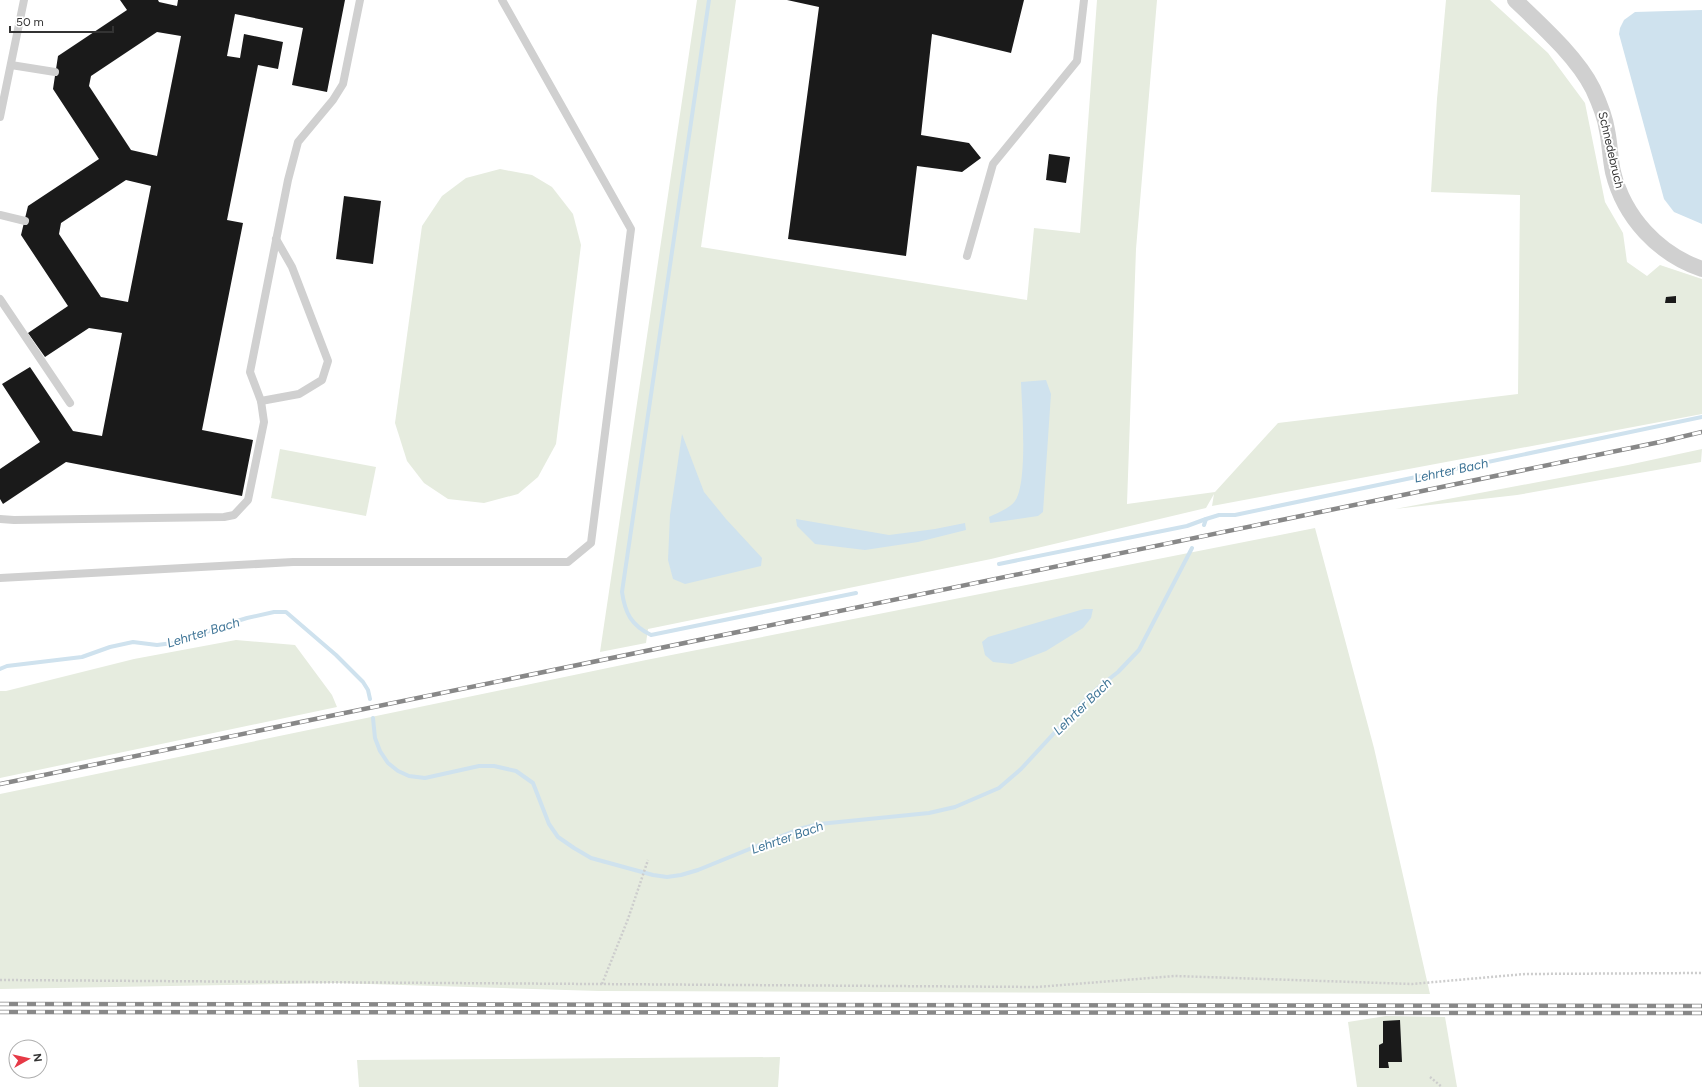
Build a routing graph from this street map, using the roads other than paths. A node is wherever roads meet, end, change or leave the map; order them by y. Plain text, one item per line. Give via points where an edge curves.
1 (24, 0) edge
2 (360, 0) edge
3 (502, 0) edge
4 (1084, 0) edge
5 (1515, 0) edge
6 (11, 65) junction
7 (56, 72) dead end
8 (0, 118) edge
9 (0, 215) edge
10 (25, 221) dead end
11 (276, 240) junction
12 (967, 256) dead end
13 (1702, 269) edge
14 (0, 299) edge
15 (261, 401) junction
16 (70, 403) dead end
17 (0, 519) edge
18 (0, 578) edge

1 - 6 lane
2 - 11 lane via 343,84 298,142
3 - 18 lane via 631,229 591,543 568,562 293,562
4 - 12 lane via 1077,60 993,164
5 - 13 street, Schnedebruch via 1585,75 1607,128 1617,186 1636,223 1659,246
6 - 7 lane
6 - 8 lane
9 - 10 lane
11 - 15 lane via 250,372
11 - 15 lane via 292,267 328,360 322,380 299,394
14 - 16 lane
15 - 17 lane via 264,422 248,500 234,515

